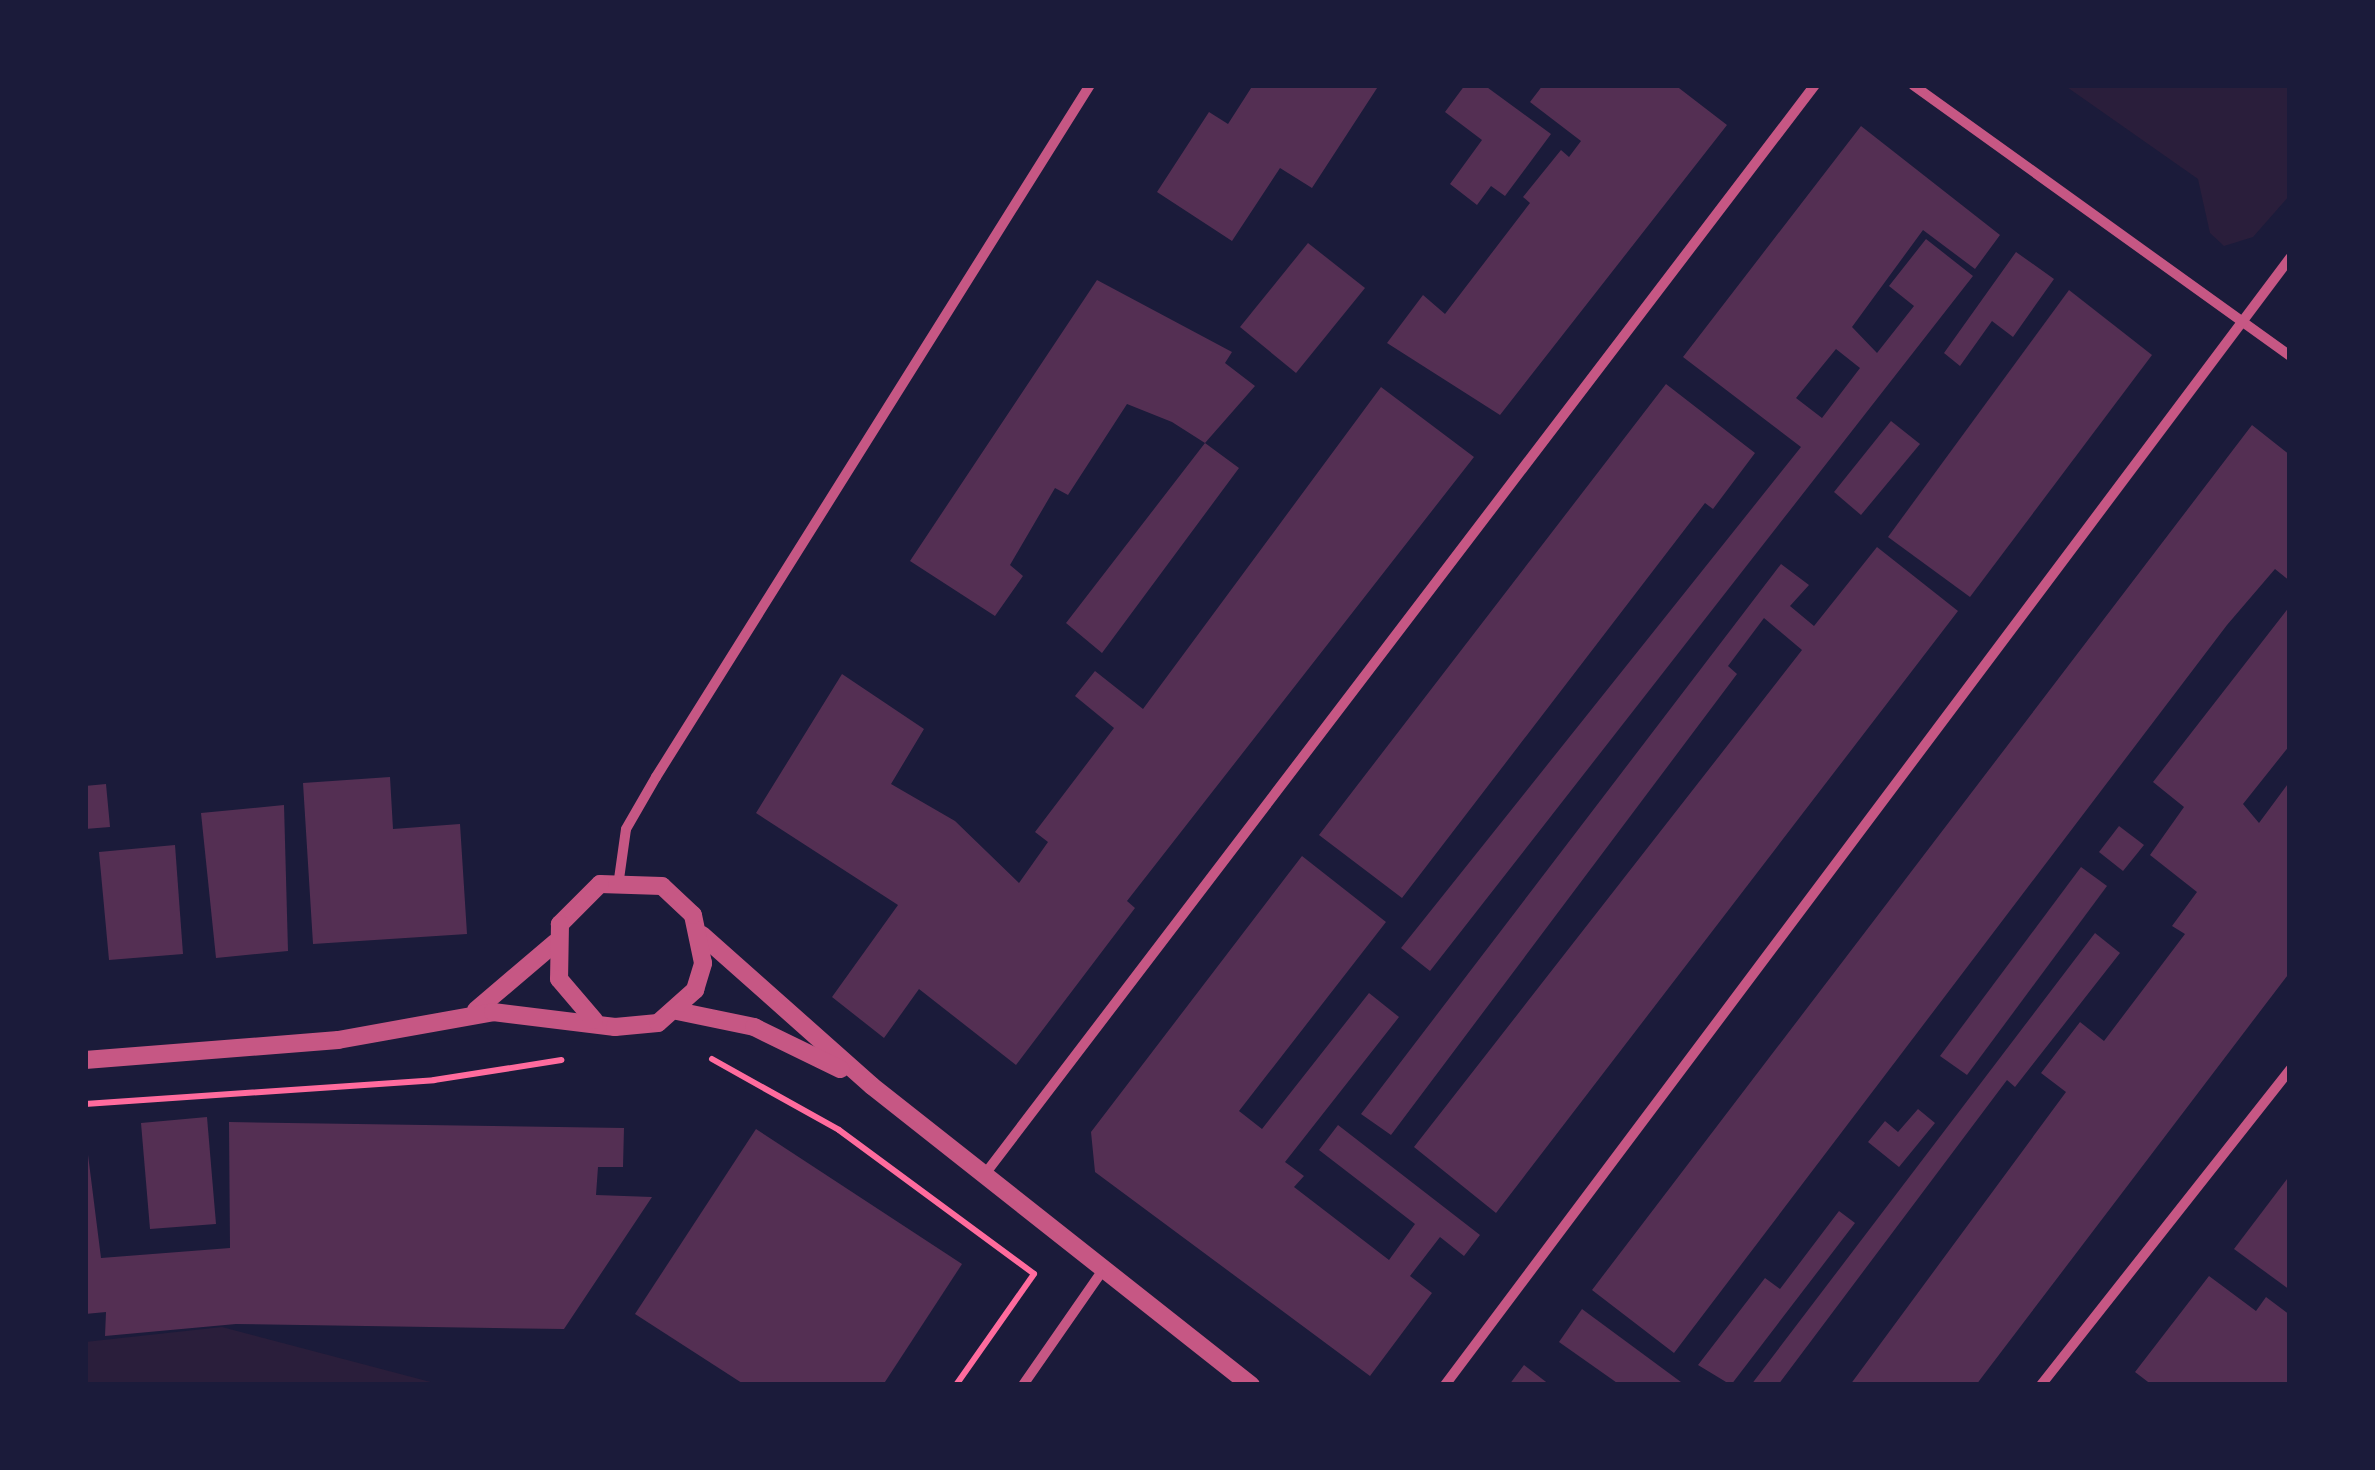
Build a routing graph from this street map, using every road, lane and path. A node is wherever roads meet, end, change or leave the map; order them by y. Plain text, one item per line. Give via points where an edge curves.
1 (1090, 85) edge
2 (1815, 85) edge
3 (1913, 85) edge
4 (2290, 258) edge
5 (2242, 319) junction
6 (2290, 356) edge
7 (619, 879) junction
8 (702, 936) junction
9 (555, 942) junction
10 (677, 1011) junction
11 (463, 1016) junction
12 (594, 1020) junction
13 (696, 1053) dead end
14 (85, 1060) edge
15 (572, 1060) dead end
16 (2290, 1070) edge
17 (872, 1086) junction
18 (85, 1104) edge
19 (985, 1174) junction
20 (1105, 1266) junction
21 (956, 1385) edge
22 (1023, 1385) edge
23 (1250, 1385) edge
24 (1446, 1385) edge
25 (2041, 1385) edge

1 - 7 street via 656,777 626,829
2 - 19 street
3 - 5 street
4 - 5 street
5 - 6 street
5 - 24 street
7 - 8 street via 662,886
7 - 9 street via 570,907
8 - 10 street via 695,990
8 - 17 street
9 - 11 street via 518,982
9 - 12 street via 566,995
10 - 12 street via 637,1028
10 - 17 street via 754,1027
11 - 12 street
11 - 14 street via 338,1040
13 - 21 path via 839,1130 1034,1274
15 - 18 path via 434,1080
16 - 25 street
17 - 19 street
19 - 20 street
20 - 22 street
20 - 23 street

